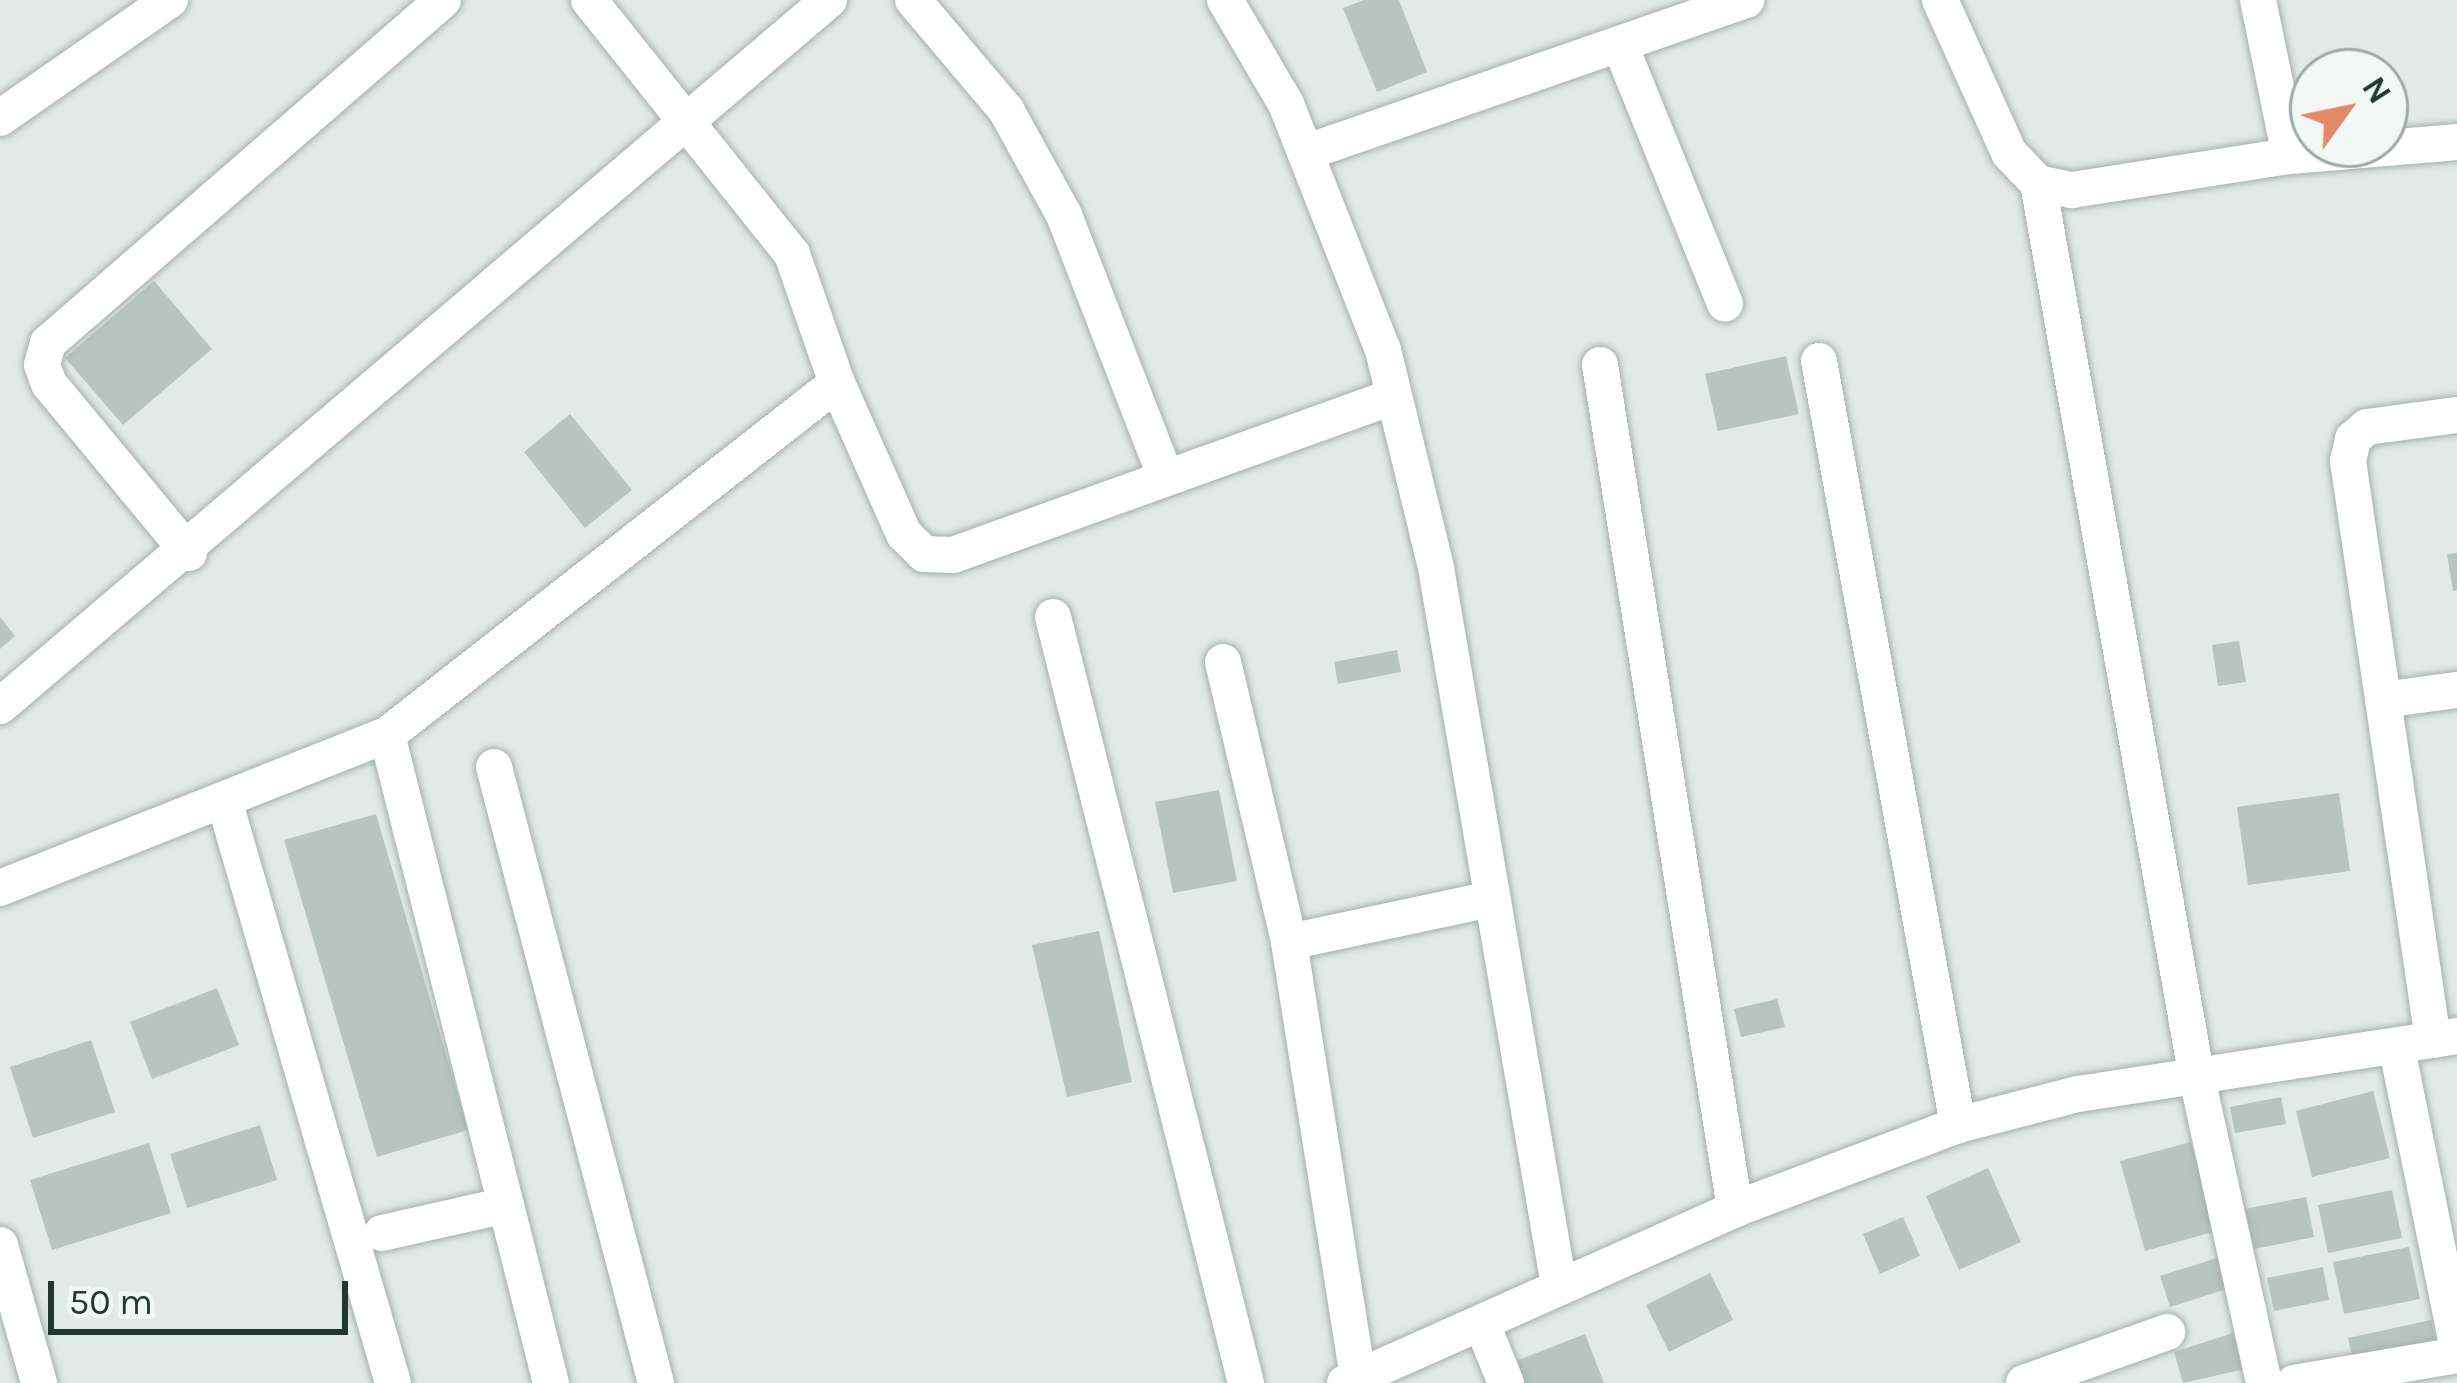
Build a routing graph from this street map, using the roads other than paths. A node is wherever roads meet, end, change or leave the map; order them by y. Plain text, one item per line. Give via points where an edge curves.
1 (170, 0) edge
2 (443, 0) edge
3 (590, 0) edge
4 (829, 0) edge
5 (913, 0) edge
6 (1746, 0) edge
7 (1940, 0) edge
8 (2258, 0) edge
9 (1236, 5) edge
10 (1620, 45) junction
11 (0, 118) edge
12 (688, 120) junction
13 (2457, 142) edge
14 (2409, 146) edge
15 (2289, 151) edge
16 (1307, 152) junction
17 (2289, 156) edge
18 (2038, 183) junction
19 (1725, 304) dead end
20 (1819, 361) dead end
21 (1600, 365) dead end
22 (836, 382) junction
23 (1393, 397) junction
24 (2457, 415) edge
25 (1166, 478) junction
26 (189, 553) junction
27 (1053, 617) dead end
28 (1223, 662) dead end
29 (2457, 690) edge
30 (2383, 700) junction
31 (0, 706) edge
32 (387, 735) junction
33 (494, 767) dead end
34 (224, 800) junction
35 (0, 888) edge
36 (1492, 899) junction
37 (1289, 942) junction
38 (2429, 1042) edge
39 (2198, 1078) junction
40 (1958, 1125) junction
41 (506, 1205) junction
42 (1735, 1209) junction
43 (382, 1233) dead end
44 (0, 1245) edge
45 (1559, 1286) junction
46 (1482, 1324) junction
47 (2167, 1332) dead end
48 (2457, 1343) edge
49 (2457, 1355) edge
50 (1351, 1380) edge
51 (39, 1383) edge
52 (393, 1383) edge
53 (551, 1383) edge
54 (656, 1383) edge
55 (1246, 1383) edge
56 (1506, 1383) edge
57 (2024, 1383) edge
58 (2264, 1383) edge
59 (2294, 1383) edge

1 - 11 street
2 - 26 street via 48,343 42,364 49,384
3 - 12 street
4 - 12 street
5 - 25 street via 1006,110 1064,215
6 - 10 street
7 - 18 street via 2008,153
8 - 15 street
9 - 16 street
10 - 16 street
10 - 19 street
12 - 22 street via 792,254
12 - 26 street
13 - 14 street
16 - 23 street via 1369,303
17 - 18 street via 2072,190
18 - 39 street
20 - 40 street
21 - 42 street
22 - 25 street via 904,535 924,554 953,555
22 - 32 street
23 - 25 street
23 - 36 street via 1436,568
24 - 30 street via 2385,422 2353,439 2348,461
26 - 31 street
27 - 55 street
28 - 37 street
29 - 30 street
30 - 38 street
32 - 34 street
32 - 41 street
33 - 54 street
34 - 35 street
34 - 52 street
36 - 37 street
36 - 45 street
37 - 50 street
38 - 39 street
38 - 48 street
39 - 40 street via 2078,1094
39 - 58 street
40 - 42 street
41 - 43 street
41 - 53 street
42 - 45 street
44 - 51 street
45 - 46 street
46 - 50 street
46 - 56 street
47 - 57 street
49 - 59 street

